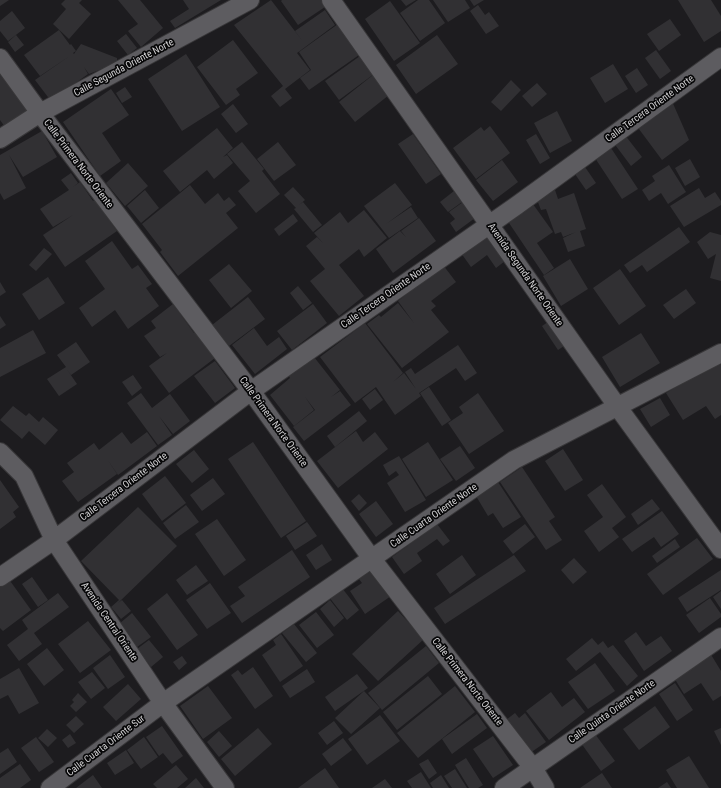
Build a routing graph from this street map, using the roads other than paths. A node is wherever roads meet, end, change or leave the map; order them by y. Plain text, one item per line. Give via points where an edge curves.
1 (250, 0) edge
2 (331, 0) edge
3 (721, 57) edge
4 (0, 58) edge
5 (40, 113) junction
6 (0, 139) edge
7 (489, 223) junction
8 (721, 353) edge
9 (251, 391) junction
10 (617, 406) junction
11 (0, 452) edge
12 (54, 540) junction
13 (721, 550) edge
14 (372, 559) junction
15 (0, 577) edge
16 (721, 637) edge
17 (163, 703) junction
18 (533, 768) junction
19 (50, 788) edge
20 (226, 788) edge
21 (504, 788) edge
22 (546, 788) edge

1 - 5 street, Calle Segunda Oriente Norte
2 - 7 street, Avenida Segunda Norte Oriente
3 - 7 street, Calle Tercera Oriente Norte
4 - 5 street, Calle Primera Norte Oriente
5 - 6 street, Calle Segunda Oriente Norte
5 - 9 street, Calle Primera Norte Oriente
7 - 9 street, Calle Tercera Oriente Norte
7 - 10 street, Avenida Segunda Norte Oriente
8 - 10 street, Calle Cuarta Oriente Norte
9 - 12 street, Calle Tercera Oriente Norte
9 - 14 street, Calle Primera Norte Oriente
10 - 13 street, Avenida Segunda Norte Oriente
10 - 14 street, Calle Cuarta Oriente Norte via 514,460
11 - 12 street, Avenida Central Oriente via 24,476
12 - 15 street, Calle Tercera Oriente Norte
12 - 17 street, Avenida Central Oriente
14 - 17 street, Calle Cuarta Oriente Norte
14 - 18 street, Calle Primera Norte Oriente
16 - 18 street, Calle Quinta Oriente Norte
17 - 19 street, Calle Cuarta Oriente Sur
17 - 20 street, Avenida Central Oriente
18 - 21 street, Calle Quinta Oriente Norte
18 - 22 street, Calle Primera Norte Oriente

